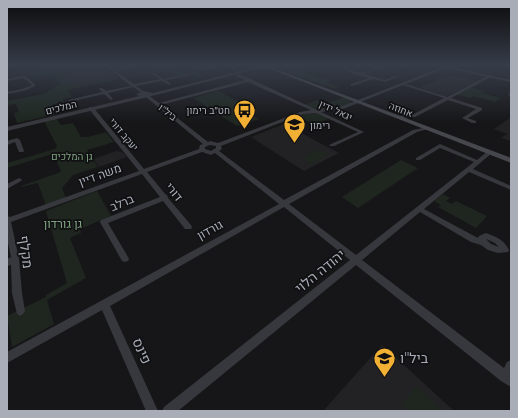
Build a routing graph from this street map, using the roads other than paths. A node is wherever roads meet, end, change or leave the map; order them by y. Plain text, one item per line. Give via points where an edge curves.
1 (32, 85) edge
2 (140, 85) edge
3 (185, 85) edge
4 (185, 85) edge
5 (233, 85) edge
6 (260, 85) edge
7 (312, 85) edge
8 (313, 85) edge
9 (403, 85) edge
10 (406, 85) edge
11 (473, 85) edge
12 (134, 86) junction
13 (101, 88) dead end
14 (7, 93) edge
15 (105, 93) junction
16 (144, 94) junction
17 (446, 98) junction
18 (111, 99) dead end
19 (359, 103) junction
20 (158, 105) junction
21 (72, 108) dead end
22 (90, 108) junction
23 (320, 112) junction
24 (397, 117) junction
25 (408, 117) junction
26 (474, 122) dead end
27 (7, 128) edge
28 (426, 128) junction
29 (7, 143) edge
30 (207, 144) junction
31 (332, 145) dead end
32 (217, 148) junction
33 (202, 150) junction
34 (21, 151) dead end
35 (490, 152) junction
36 (511, 156) edge
37 (418, 159) dead end
38 (511, 161) edge
39 (478, 162) junction
40 (468, 169) junction
41 (143, 171) junction
42 (18, 180) dead end
43 (7, 187) edge
44 (511, 188) edge
45 (164, 197) junction
46 (284, 204) junction
47 (419, 209) junction
48 (7, 220) edge
49 (188, 227) dead end
50 (508, 251) edge
51 (125, 259) dead end
52 (356, 260) junction
53 (11, 261) edge
54 (104, 304) junction
55 (20, 311) dead end
56 (7, 358) edge
57 (511, 366) edge
58 (508, 379) edge
59 (152, 411) edge
60 (168, 411) edge

1 - 14 street via 34,86 24,90
2 - 12 street
3 - 16 street, המלכים
4 - 16 street, המלכים
5 - 20 street
6 - 23 street, יגאל ידין
7 - 19 main road, אחוזה
8 - 19 main road, אחוזה
9 - 19 street
10 - 17 street
11 - 17 street
12 - 15 street
12 - 16 street, ביל"ו
13 - 15 street
15 - 18 street
15 - 21 street via 69,100 67,103
16 - 20 street, ביל"ו
16 - 22 street, המלכים
16 - 27 street, המלכים
17 - 25 street
17 - 26 street via 480,109 464,118
19 - 23 street
19 - 24 main road, אחוזה
19 - 25 main road, אחוזה
20 - 30 street, ביל"ו
22 - 27 street, המלכים
22 - 41 street, יעקב דורי
23 - 31 street, יגאל ידין via 362,132
23 - 32 street via 302,113
24 - 25 street
24 - 28 main road, אחוזה
25 - 36 main road, אחוזה
28 - 35 main road, אחוזה
28 - 46 street, גורדון via 415,130
29 - 34 street via 17,140
30 - 32 street
30 - 33 street via 201,147
32 - 33 street via 208,153
32 - 46 street
33 - 41 street, משה דיין
35 - 38 main road, אחוזה
35 - 39 street, יהודה הלוי
37 - 39 street via 440,146
39 - 40 street, יהודה הלוי
40 - 44 street
40 - 47 street, יהודה הלוי
41 - 45 street, דורי
41 - 48 street, משה דיין
42 - 43 street
45 - 49 street, דורי
45 - 51 street, ברלב via 104,222
46 - 52 street
46 - 54 street, גורדון
47 - 50 street via 474,240 499,251
47 - 52 street, יהודה הלוי
48 - 53 street, מקלף
52 - 58 street
52 - 60 street, יהודה הלוי
53 - 55 street, מקלף
54 - 56 street, גורדון
54 - 59 street, פינס
57 - 58 street

